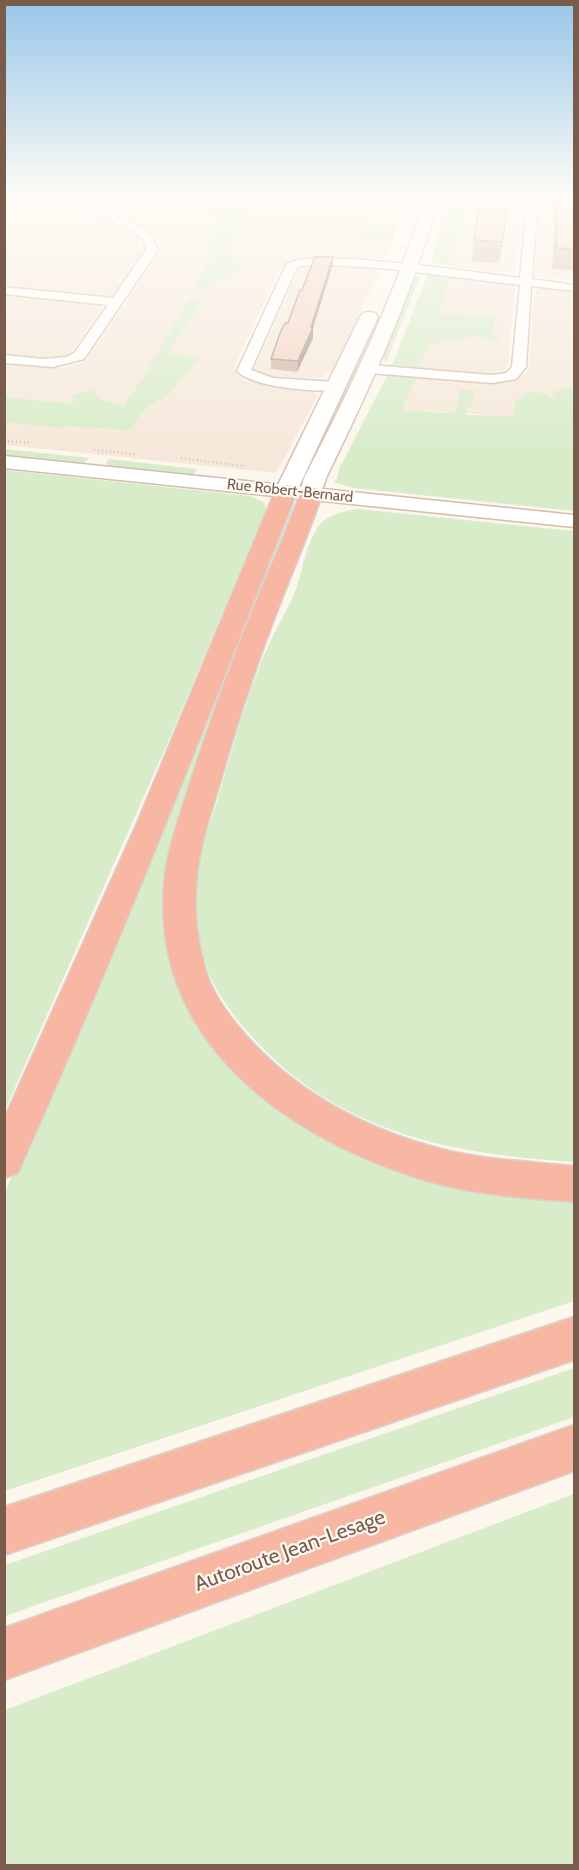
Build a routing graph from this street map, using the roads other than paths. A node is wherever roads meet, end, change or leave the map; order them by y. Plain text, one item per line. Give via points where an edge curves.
1 (131, 281) edge
2 (284, 281) edge
3 (406, 281) edge
4 (525, 281) edge
5 (536, 281) edge
6 (570, 285) edge
7 (4, 290) edge
8 (378, 298) dead end
9 (117, 302) junction
10 (4, 359) edge
11 (370, 369) junction
12 (336, 386) junction
13 (4, 462) edge
14 (299, 492) junction
15 (574, 521) edge
16 (4, 1161) edge
17 (574, 1184) edge
18 (574, 1339) edge
19 (574, 1448) edge
20 (4, 1532) edge
21 (4, 1654) edge

1 - 9 street
2 - 12 street via 244,368 246,374
3 - 11 main road
4 - 11 street via 519,367 513,376 492,379
5 - 6 street
7 - 9 street
8 - 12 main road
9 - 10 street via 82,354 73,360
11 - 14 main road via 315,478
12 - 14 main road
13 - 14 street, Rue Robert-Bernard
14 - 15 street, Rue Robert-Bernard
14 - 16 highway
14 - 17 highway via 222,726 181,877 180,935 190,975 211,1017 240,1055 279,1091 327,1124 433,1165
18 - 20 highway
19 - 21 highway, Autoroute Jean-Lesage

